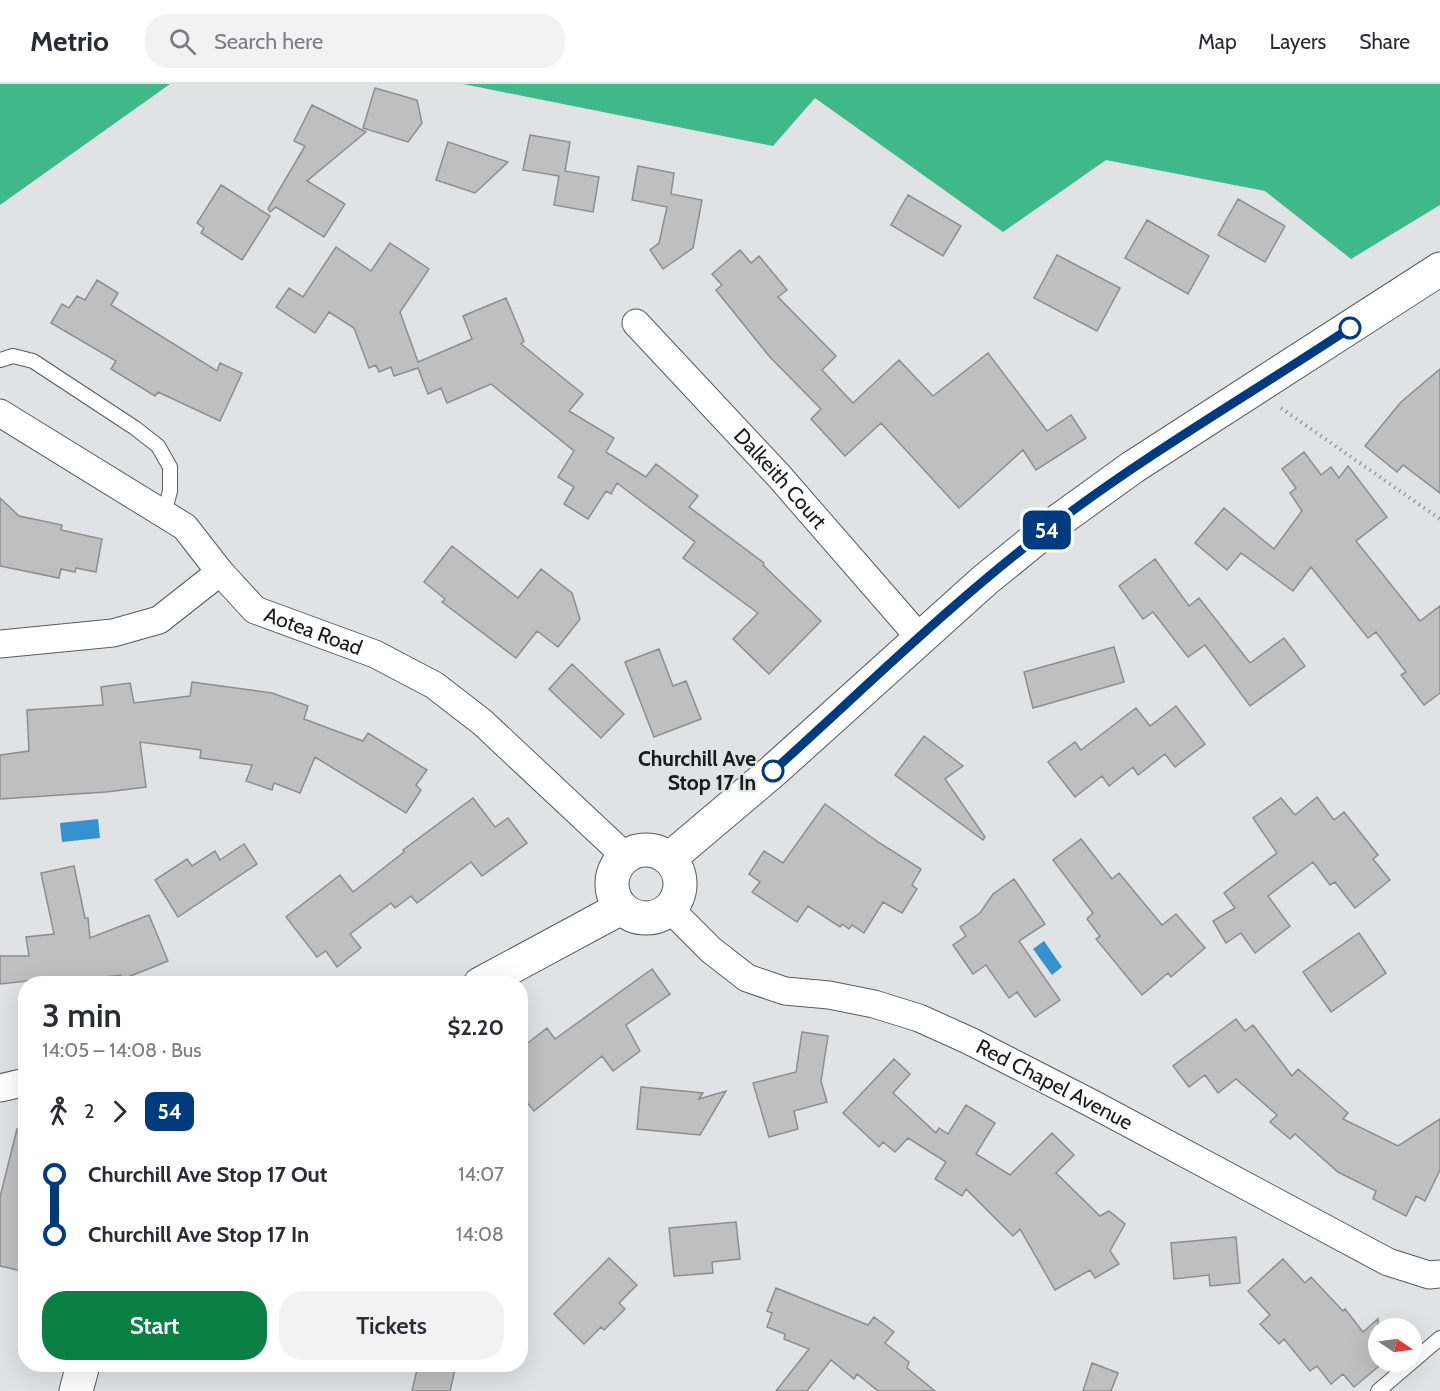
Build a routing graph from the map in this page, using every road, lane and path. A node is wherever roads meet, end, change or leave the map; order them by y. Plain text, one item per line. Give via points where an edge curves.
1 (1440, 269) edge
2 (636, 323) dead end
3 (0, 360) edge
4 (1258, 388) junction
5 (0, 413) edge
6 (164, 514) junction
7 (1440, 519) edge
8 (220, 572) junction
9 (920, 638) junction
10 (0, 644) edge
11 (625, 856) junction
12 (669, 858) junction
13 (621, 908) junction
14 (670, 909) junction
15 (495, 976) edge
16 (18, 1084) edge
17 (0, 1088) edge
18 (1440, 1274) edge
19 (1440, 1338) edge
20 (81, 1372) edge
21 (76, 1391) edge
22 (1378, 1391) edge

1 - 4 street
2 - 9 street, Dalkeith Court via 779,476
3 - 6 lane via 14,356 33,361 158,446 170,467 170,491
4 - 7 path via 1268,400
4 - 9 street via 1132,467 1054,524
5 - 6 street, Aotea Road
6 - 8 street, Aotea Road via 185,527
8 - 10 street via 159,620 113,633
8 - 11 street, Aotea Road via 255,610 375,654 434,685 482,722
9 - 12 street via 773,771
11 - 12 street via 648,849
11 - 13 street via 612,876 611,888
12 - 14 street via 680,879 680,890
13 - 14 street via 640,918 661,915
13 - 15 street
14 - 18 street, Red Chapel Avenue via 711,950 747,978 785,991 840,997 919,1018 1080,1098 1388,1262 1429,1275
16 - 17 street
19 - 22 lane
20 - 21 street

